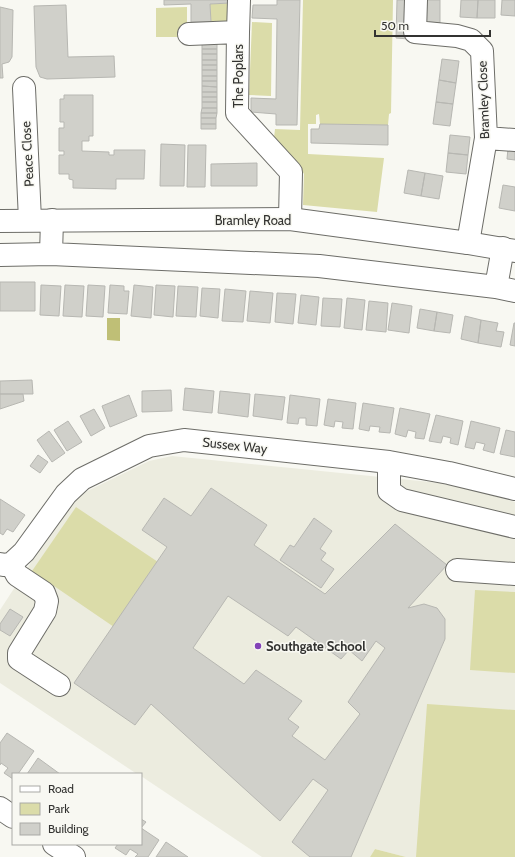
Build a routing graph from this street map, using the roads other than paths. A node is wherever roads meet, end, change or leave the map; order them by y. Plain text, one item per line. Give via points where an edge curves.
1 (239, 0) edge
2 (416, 0) edge
3 (238, 32) junction
4 (189, 34) dead end
5 (24, 88) dead end
6 (486, 138) junction
7 (515, 140) edge
8 (30, 220) junction
9 (52, 220) junction
10 (290, 220) junction
11 (0, 221) edge
12 (468, 243) junction
13 (509, 250) edge
14 (51, 254) junction
15 (0, 255) edge
16 (505, 289) edge
17 (389, 462) junction
18 (515, 489) edge
19 (515, 527) edge
20 (5, 564) edge
21 (457, 570) dead end
22 (515, 574) edge
23 (59, 685) dead end
24 (0, 808) edge
25 (12, 816) edge
26 (56, 845) edge
27 (74, 857) edge

1 - 3 street
2 - 6 street, Bramley Close via 415,32 457,36 471,40 482,51
3 - 4 street, The Poplars
3 - 10 street, The Poplars via 237,113 291,172
5 - 8 street, Peace Close
6 - 7 street
6 - 12 street, Bramley Close
8 - 9 street, Bramley Road
8 - 11 street, Bramley Road
9 - 10 street, Bramley Road
9 - 14 street
10 - 12 street, Bramley Road
12 - 13 street, Bramley Road
13 - 16 street, Bramley Road
14 - 15 street, Bramley Road
14 - 16 street, Bramley Road via 319,266
17 - 18 street, Sussex Way
17 - 19 street via 389,491 402,500
17 - 20 street, Sussex Way via 184,440 149,446 82,479 66,494 24,552
20 - 23 street via 44,593 47,601 45,611 19,653 19,659
21 - 22 street
24 - 25 street
26 - 27 street

